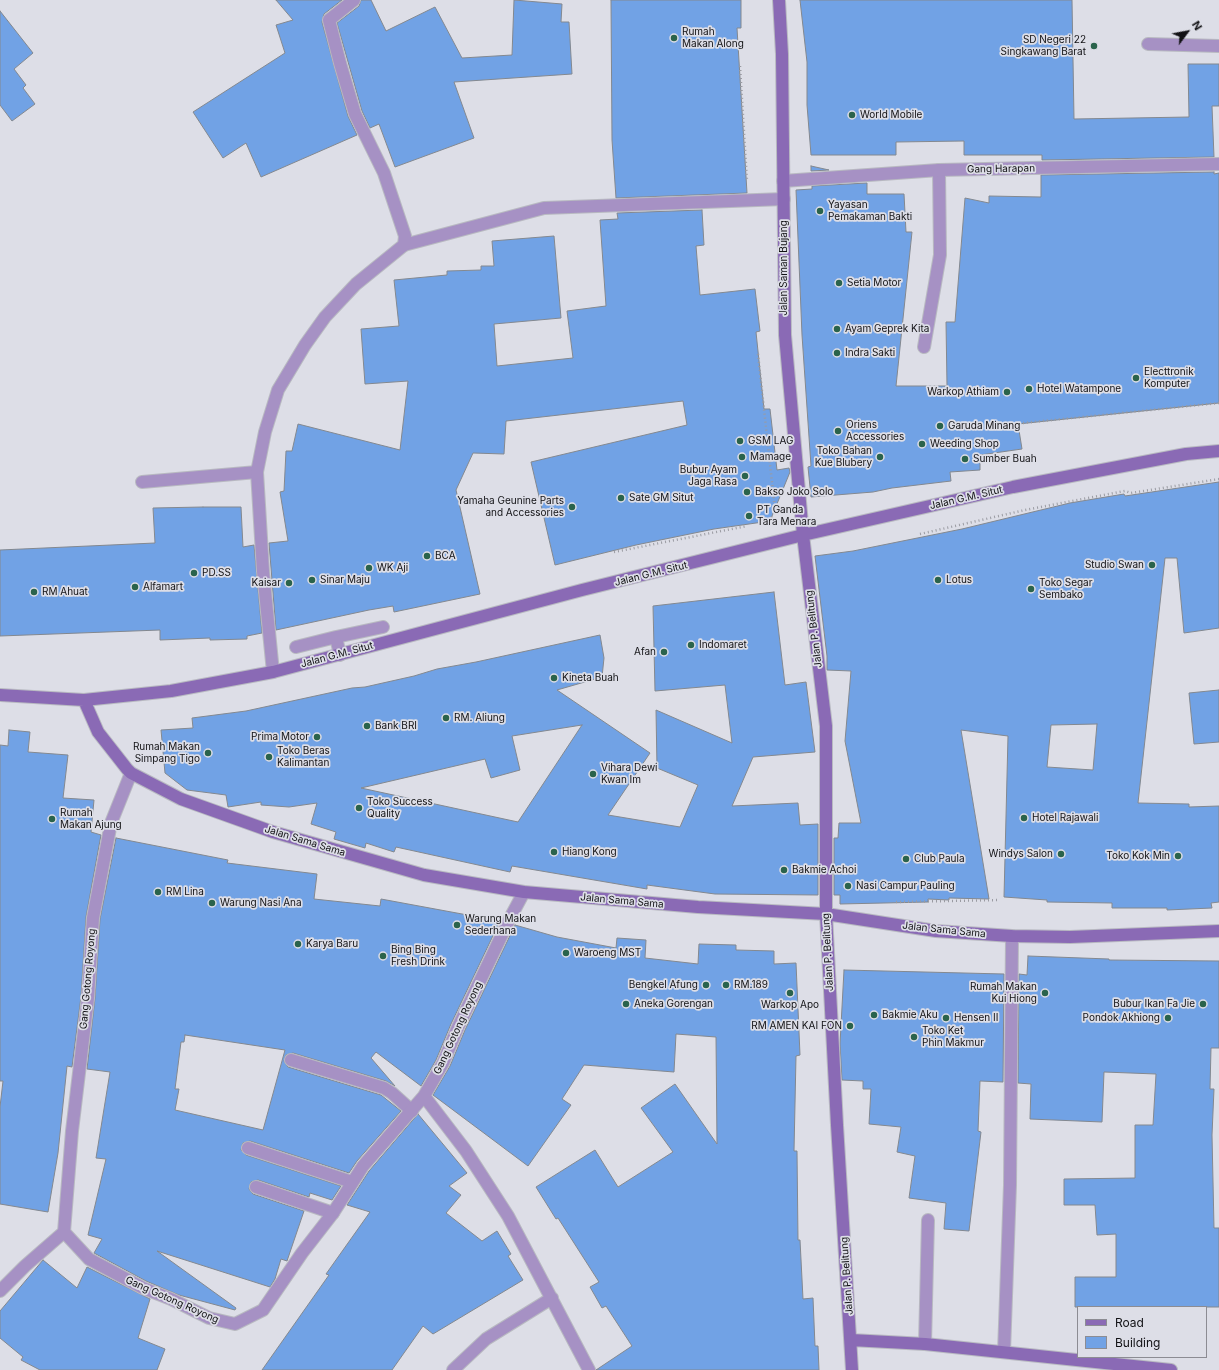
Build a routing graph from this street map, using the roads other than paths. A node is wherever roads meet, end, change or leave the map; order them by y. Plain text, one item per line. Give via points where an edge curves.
1 (354, 0) edge
2 (779, 0) edge
3 (1148, 44) dead end
4 (1219, 46) edge
5 (1219, 164) edge
6 (939, 170) junction
7 (783, 181) junction
8 (784, 199) junction
9 (404, 245) junction
10 (924, 347) dead end
11 (1219, 451) edge
12 (257, 472) junction
13 (142, 482) dead end
14 (803, 535) junction
15 (383, 627) dead end
16 (336, 637) junction
17 (296, 647) dead end
18 (340, 655) junction
19 (273, 672) junction
20 (0, 695) edge
21 (84, 700) junction
22 (131, 773) junction
23 (524, 892) junction
24 (826, 914) junction
25 (1219, 931) edge
26 (1012, 936) junction
27 (291, 1060) dead end
28 (424, 1096) junction
29 (412, 1111) junction
30 (248, 1148) dead end
31 (352, 1182) junction
32 (256, 1188) dead end
33 (333, 1213) junction
34 (928, 1220) dead end
35 (64, 1232) junction
36 (0, 1291) edge
37 (552, 1298) junction
38 (851, 1340) junction
39 (925, 1344) junction
40 (1004, 1352) junction
41 (452, 1370) edge
42 (589, 1370) edge
43 (852, 1370) edge
44 (1171, 1370) edge

1 - 9 street via 329,20 355,114 384,173 405,236
2 - 7 street, Jalan Saman Bujang
3 - 4 street
5 - 6 street, Gang Harapan
6 - 7 street, Gang Harapan
6 - 10 street via 940,255
7 - 8 street, Jalan Saman Bujang
8 - 9 street via 544,208
8 - 14 street, Jalan Saman Bujang via 784,336
9 - 12 street via 356,284 325,317 305,345 278,390 264,432
11 - 14 street, Jalan G.M. Situt via 1186,454 1013,487
12 - 13 street
12 - 19 street
14 - 18 street, Jalan G.M. Situt via 582,590
14 - 24 street, Jalan P. Belitung via 826,726
15 - 16 street
16 - 17 street
16 - 18 street
18 - 19 street, Jalan G.M. Situt
19 - 21 street, Jalan G.M. Situt via 171,690
20 - 21 street, Jalan G.M. Situt
21 - 22 street, Jalan Sama Sama via 98,732
22 - 23 street, Jalan Sama Sama via 181,799 273,832 424,875
22 - 35 street, Gang Gotong Royong via 111,823 93,918 88,998 72,1131
23 - 24 street, Jalan Sama Sama via 698,907
23 - 28 street, Gang Gotong Royong via 443,1063
24 - 26 street, Jalan Sama Sama via 936,931
24 - 38 street, Jalan P. Belitung
25 - 26 street, Jalan Sama Sama via 1070,937
26 - 40 street via 1010,1185
27 - 29 street via 384,1088
28 - 29 street, Gang Gotong Royong
28 - 37 street via 466,1151 508,1216
29 - 31 street, Gang Gotong Royong via 388,1136
30 - 31 street
31 - 33 street, Gang Gotong Royong
32 - 33 street
33 - 35 street, Gang Gotong Royong via 263,1310 236,1324 209,1318 114,1274 89,1259
34 - 39 street
35 - 36 street
37 - 41 street via 486,1339
37 - 42 street
38 - 39 street
38 - 43 street, Jalan P. Belitung
39 - 40 street
40 - 44 street

